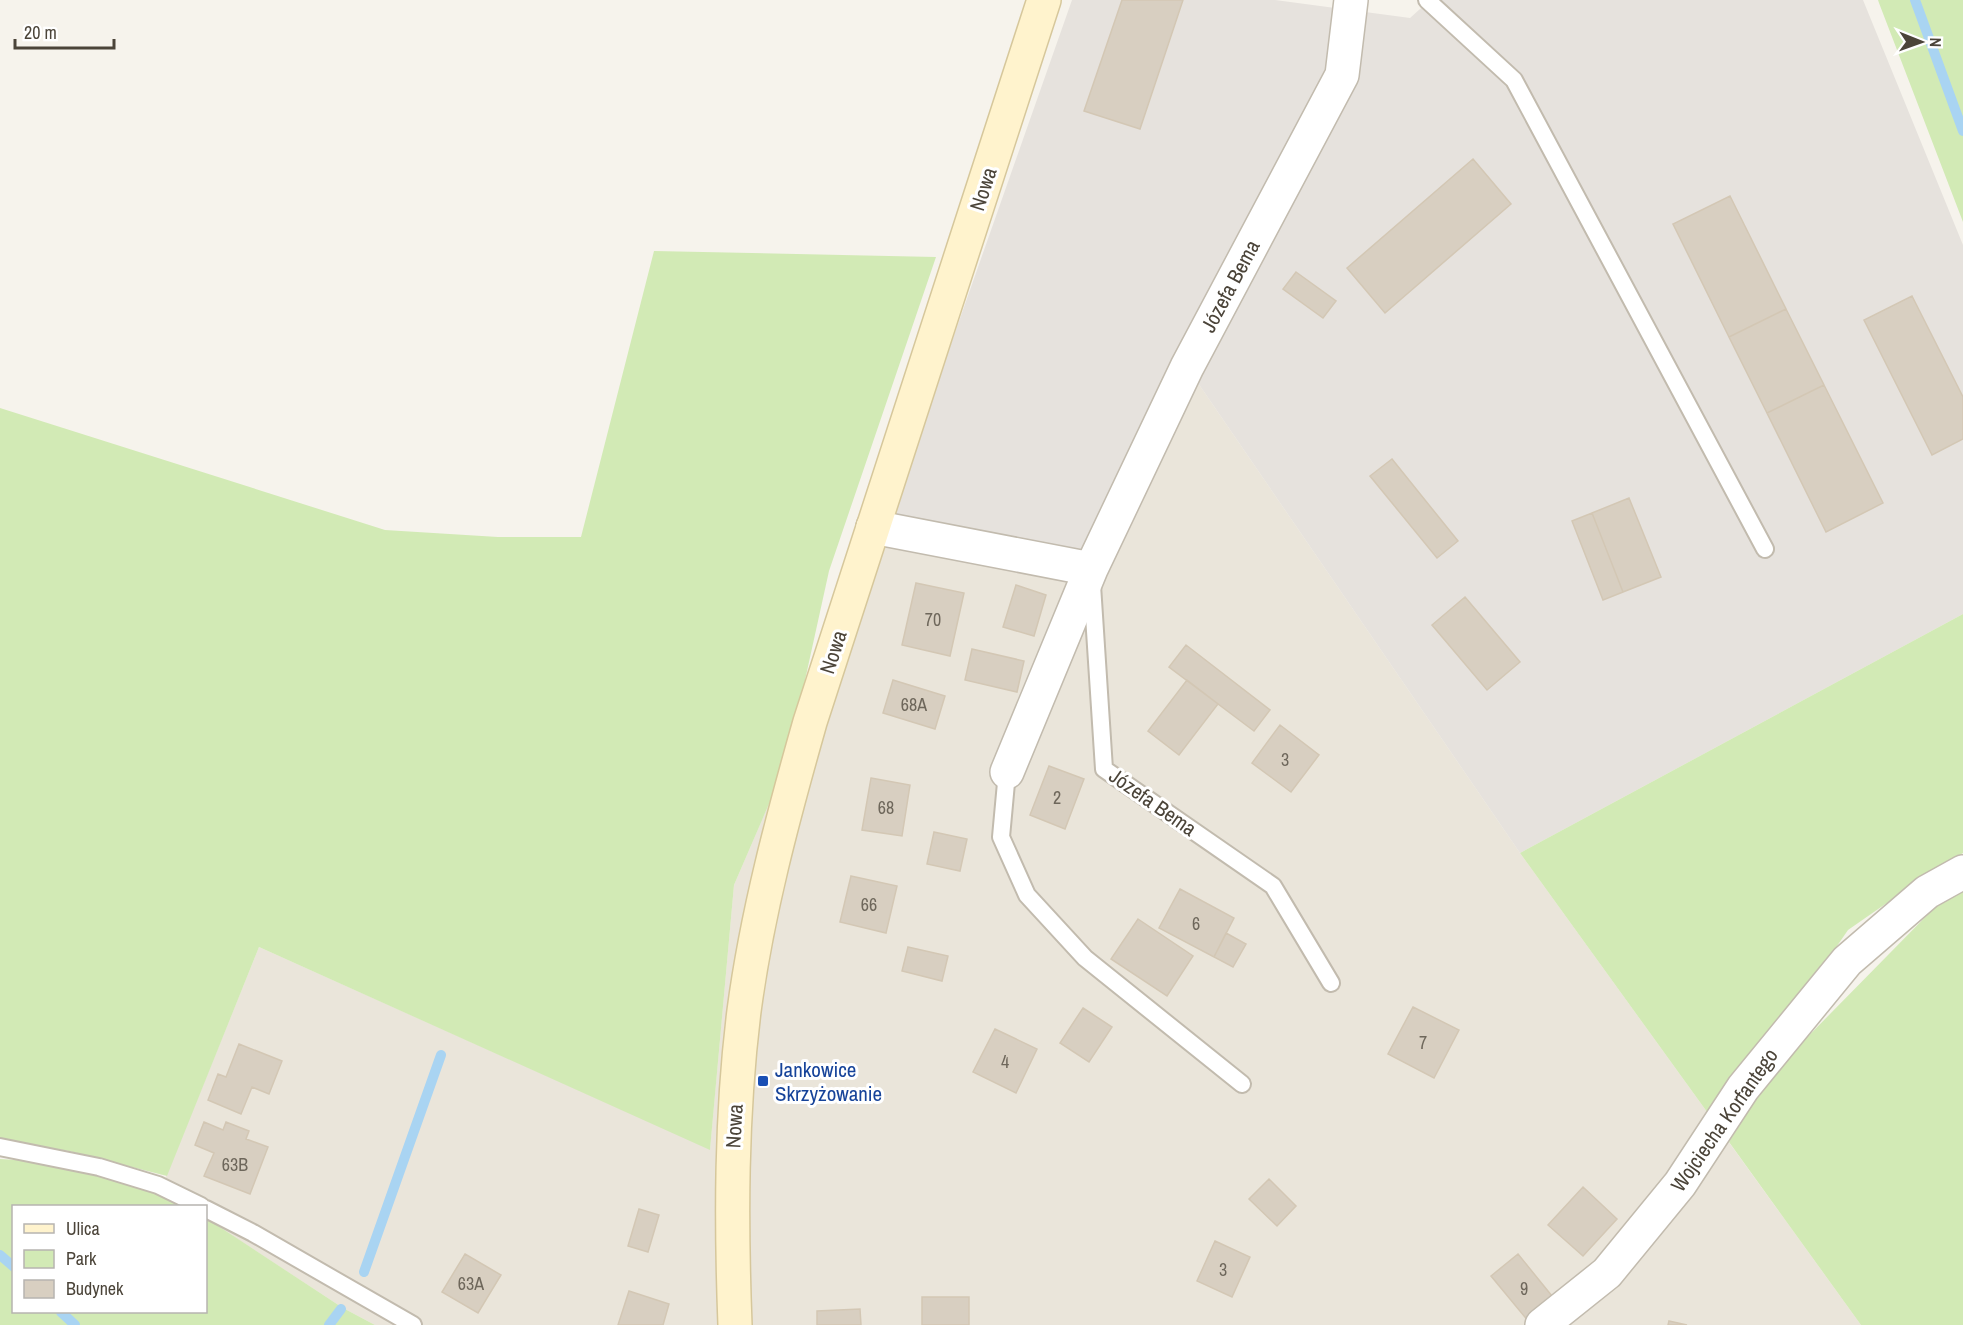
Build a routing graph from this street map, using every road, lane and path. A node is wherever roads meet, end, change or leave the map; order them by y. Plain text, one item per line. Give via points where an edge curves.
1 (1044, 0) edge
2 (1351, 0) edge
3 (1427, 0) edge
4 (873, 527) junction
5 (1765, 549) dead end
6 (1091, 569) junction
7 (1007, 772) joint
8 (1963, 872) edge
9 (1331, 983) dead end
10 (1242, 1084) dead end
11 (0, 1147) edge
12 (199, 1205) edge
13 (207, 1210) edge
14 (413, 1325) edge
15 (735, 1325) edge
16 (1542, 1325) edge

1 - 4 street, Nowa
2 - 6 street, Józefa Bema via 1341,75 1187,367
3 - 5 lane via 1514,80
4 - 6 street
4 - 15 street, Nowa via 780,829 744,1010 733,1149
6 - 7 street, Józefa Bema
6 - 9 lane, Józefa Bema via 1104,769 1273,886
7 - 10 lane via 1001,837 1027,895 1085,958
8 - 16 street, Wojciecha Korfantego via 1927,892 1847,961 1743,1088 1680,1184 1607,1273
11 - 12 lane via 99,1167 158,1185
13 - 14 lane

